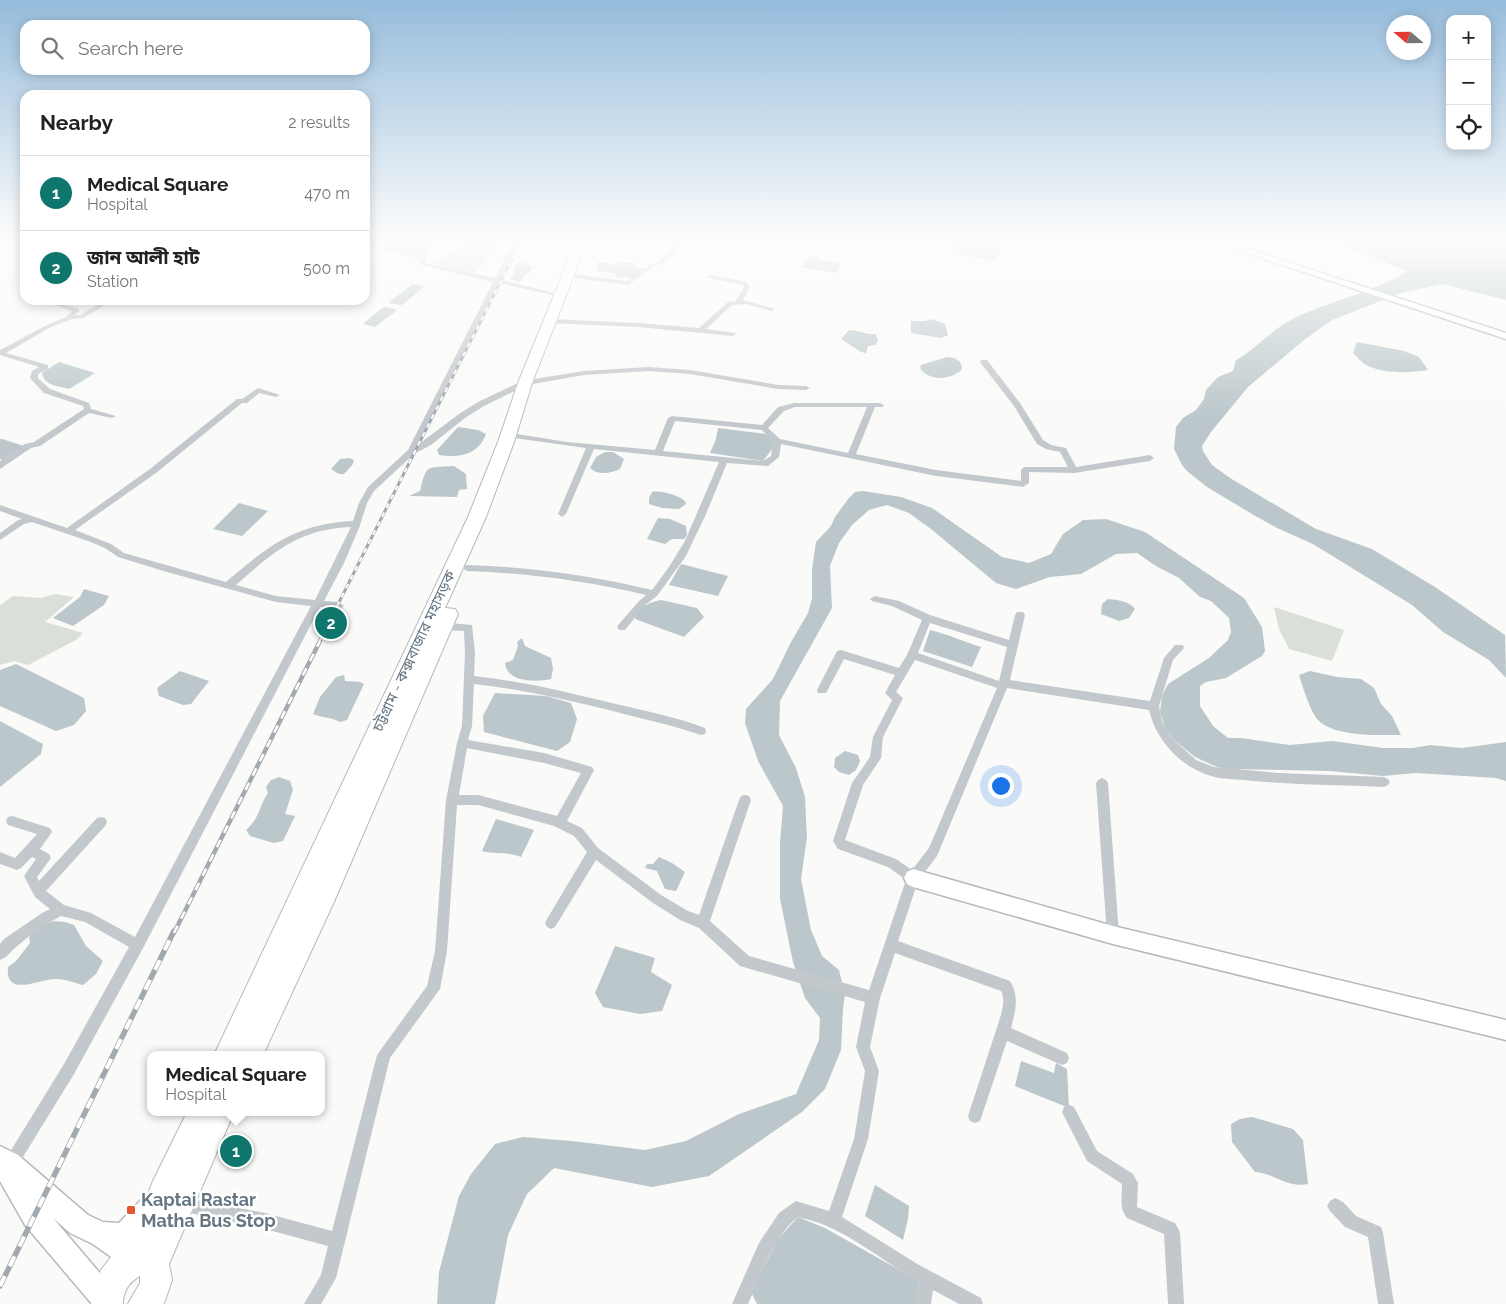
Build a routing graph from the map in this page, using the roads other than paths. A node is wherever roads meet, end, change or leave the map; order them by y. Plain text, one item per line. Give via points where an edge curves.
1 (488, 300) edge
2 (559, 300) edge
3 (563, 300) edge
4 (1404, 300) edge
5 (739, 301) joint
6 (1414, 303) junction
7 (60, 305) edge
8 (103, 305) edge
9 (772, 309) dead end
10 (71, 317) junction
11 (554, 321) junction
12 (700, 330) junction
13 (1506, 331) edge
14 (734, 334) dead end
15 (1506, 336) edge
16 (0, 353) edge
17 (984, 362) dead end
18 (530, 382) junction
19 (806, 388) dead end
20 (276, 395) dead end
21 (88, 410) junction
22 (112, 416) dead end
23 (764, 428) junction
24 (517, 436) junction
25 (777, 441) junction
26 (591, 446) junction
27 (411, 452) junction
28 (658, 453) junction
29 (851, 456) junction
30 (1150, 458) dead end
31 (724, 460) junction
32 (0, 464) edge
33 (1074, 470) junction
34 (0, 508) edge
35 (562, 514) dead end
36 (32, 519) junction
37 (356, 524) junction
38 (68, 531) junction
39 (0, 537) edge
40 (467, 568) junction
41 (228, 586) junction
42 (654, 594) junction
43 (875, 599) dead end
44 (316, 605) junction
45 (339, 606) dead end
46 (1020, 615) dead end
47 (927, 618) junction
48 (435, 626) junction
49 (622, 627) dead end
50 (1013, 645) junction
51 (1179, 648) dead end
52 (912, 655) junction
53 (901, 673) junction
54 (470, 680) junction
55 (1004, 684) junction
56 (822, 690) dead end
57 (1154, 706) junction
58 (701, 731) dead end
59 (462, 743) junction
60 (1384, 782) dead end
61 (1102, 784) dead end
62 (452, 800) junction
63 (745, 800) dead end
64 (12, 821) dead end
65 (101, 822) dead end
66 (560, 823) junction
67 (31, 850) junction
68 (594, 852) junction
69 (0, 858) edge
70 (913, 878) junction
71 (38, 891) junction
72 (61, 910) junction
73 (551, 923) dead end
74 (703, 923) junction
75 (1113, 935) junction
76 (137, 945) junction
77 (891, 945) junction
78 (0, 954) edge
79 (873, 998) junction
80 (1506, 1030) edge
81 (1003, 1032) junction
82 (230, 1051) edge
83 (250, 1051) edge
84 (1062, 1058) dead end
85 (1069, 1112) dead end
86 (201, 1116) edge
87 (218, 1116) edge
88 (975, 1116) dead end
89 (3, 1159) edge
90 (172, 1198) junction
91 (1335, 1206) dead end
92 (833, 1220) junction
93 (102, 1235) junction
94 (337, 1240) junction
95 (145, 1262) junction
96 (927, 1279) junction
97 (107, 1302) edge
98 (144, 1304) edge
99 (312, 1304) edge
100 (740, 1304) edge
101 (923, 1304) edge
102 (975, 1304) edge
103 (1176, 1304) edge
104 (1386, 1304) edge

1 - 27 street
2 - 11 highway, চট্টগ্রাম - কক্সবাজার মহাসড়ক
3 - 11 highway, চট্টগ্রাম - কক্সবাজার মহাসড়ক
4 - 6 main road
5 - 9 street
5 - 12 street via 730,303 720,315 708,319
6 - 13 main road
6 - 15 main road
7 - 10 street via 77,310
8 - 10 street via 81,318
10 - 16 street
11 - 12 street
11 - 18 highway, চট্টগ্রাম - কক্সবাজার মহাসড়ক
12 - 14 street
16 - 21 street via 45,367 35,373 34,378 42,388 86,405
17 - 33 street via 1040,442 1063,450
18 - 19 street via 584,373 648,369
18 - 24 highway, চট্টগ্রাম - কক্সবাজার মহাসড়ক
18 - 27 street via 481,404
18 - 48 highway, চট্টগ্রাম - কক্সবাজার মহাসড়ক
20 - 38 street via 258,390 240,401 153,471
21 - 22 street
21 - 32 street
23 - 25 street
23 - 28 street via 672,418
23 - 29 street via 787,406 876,405
24 - 26 street
24 - 40 highway, চট্টগ্রাম - কক্সবাজার মহাসড়ক
25 - 29 street
25 - 31 street via 775,457 765,464
26 - 28 street
26 - 35 street
27 - 37 street via 371,489
28 - 31 street
29 - 33 street via 936,473 1023,484 1027,469
30 - 33 street
31 - 42 street via 710,498 684,550
34 - 36 street
36 - 38 street
36 - 39 street via 21,522
37 - 41 street via 327,525 296,534 257,560
37 - 44 street
38 - 41 street via 108,546 121,555
40 - 42 street via 538,572
40 - 48 highway, চট্টগ্রাম - কক্সবাজার মহাসড়ক
41 - 44 street via 276,599
42 - 49 street
43 - 47 street via 904,606
44 - 45 street
44 - 76 street
46 - 50 street
47 - 50 street
47 - 52 street
48 - 54 street via 469,628
48 - 82 highway, চট্টগ্রাম - কক্সবাজার মহাসড়ক via 350,786
48 - 83 highway, চট্টগ্রাম - কক্সবাজার মহাসড়ক via 324,896
50 - 55 street
51 - 57 street via 1169,658
52 - 53 street
52 - 55 street
53 - 56 street via 841,654
53 - 70 street via 890,693 898,698 878,737 875,758 858,783 840,841 842,845 892,863
54 - 58 street via 577,698 663,718
54 - 59 street via 467,726
55 - 57 street
55 - 70 street via 933,852
57 - 60 street via 1162,733 1173,748 1192,763 1213,772
59 - 62 street
59 - 66 street via 544,758 588,770
61 - 75 street
62 - 66 street via 478,800
62 - 94 street via 441,951 433,990 384,1055
63 - 74 street
64 - 67 street via 46,832
65 - 71 street
66 - 68 street via 578,832
67 - 69 street via 17,864
67 - 71 street via 46,858 30,876
68 - 73 street
68 - 74 street via 657,899 684,916
70 - 75 main road
70 - 77 street
71 - 72 street
72 - 76 street via 87,918
72 - 78 street via 46,917
74 - 79 street via 745,961
75 - 80 main road
76 - 89 street via 68,1069
77 - 79 street
77 - 81 street via 1005,986 1011,997
79 - 92 street via 863,1047 872,1071 861,1139
81 - 84 street
81 - 88 street
85 - 103 street via 1092,1156 1128,1179 1128,1209 1170,1228
86 - 90 highway
87 - 90 highway
89 - 93 main road via 79,1224
89 - 97 main road via 34,1216
90 - 93 main road via 123,1236
90 - 94 street
90 - 95 highway
91 - 104 street via 1348,1221 1375,1233
92 - 96 street
92 - 100 street via 814,1211 796,1209 784,1218 765,1249
93 - 95 main road
94 - 99 street via 328,1278
95 - 97 highway via 122,1268 108,1292
95 - 98 highway via 157,1277
96 - 101 street
96 - 102 street

